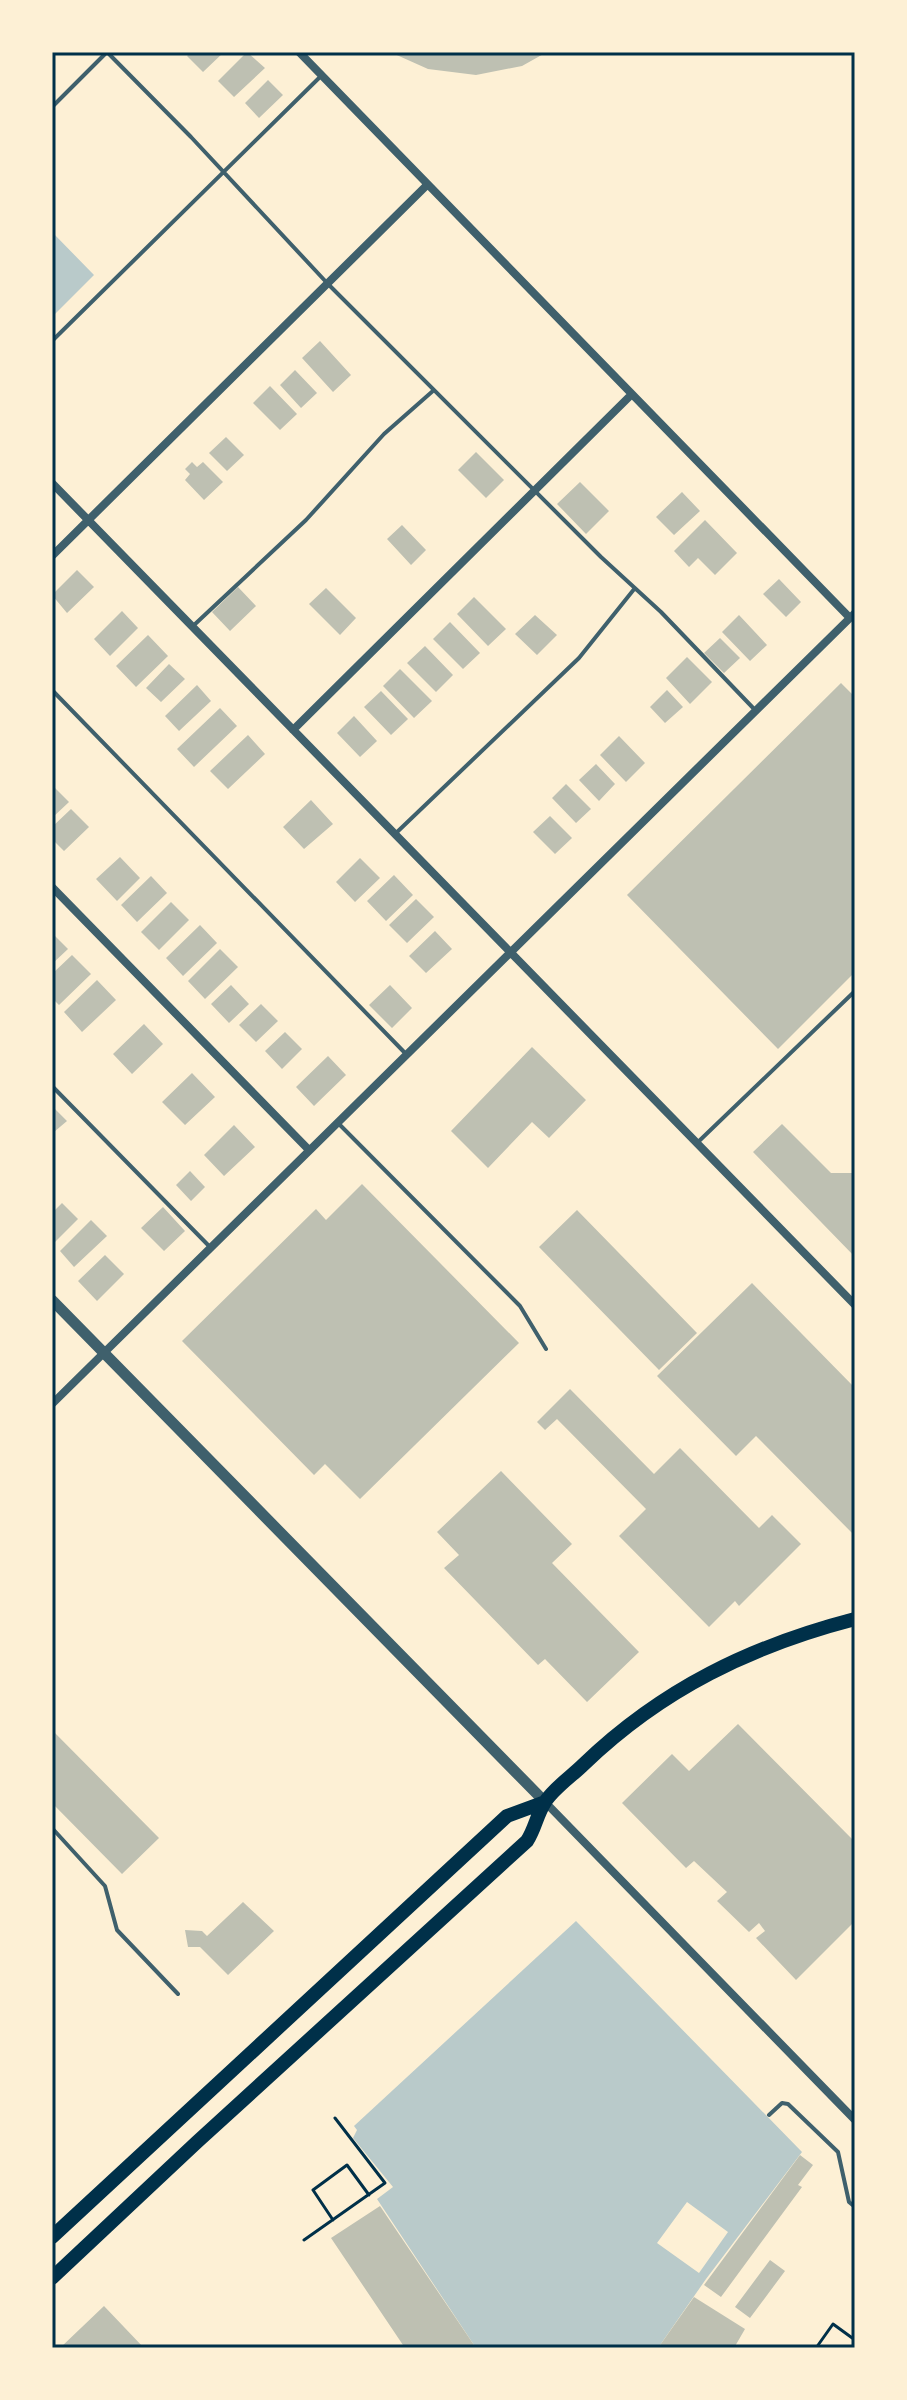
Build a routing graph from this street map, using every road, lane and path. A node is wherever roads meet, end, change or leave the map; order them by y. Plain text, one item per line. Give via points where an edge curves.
1 (107, 52) edge
2 (299, 52) edge
3 (322, 75) junction
4 (52, 107) edge
5 (223, 171) junction
6 (427, 185) junction
7 (328, 284) junction
8 (52, 341) edge
9 (434, 390) junction
10 (632, 394) junction
11 (52, 483) edge
12 (535, 491) junction
13 (88, 520) junction
14 (52, 556) edge
15 (635, 588) junction
16 (852, 615) edge
17 (192, 627) junction
18 (52, 690) edge
19 (756, 711) junction
20 (293, 730) junction
21 (395, 834) junction
22 (52, 887) edge
23 (510, 952) junction
24 (855, 991) edge
25 (406, 1054) junction
26 (52, 1086) edge
27 (337, 1122) junction
28 (697, 1143) junction
29 (309, 1150) junction
30 (211, 1247) junction
31 (52, 1300) edge
32 (855, 1305) edge
33 (546, 1349) dead end
34 (104, 1352) junction
35 (52, 1404) edge
36 (855, 1619) edge
37 (545, 1802) junction
38 (52, 1828) edge
39 (178, 1994) dead end
40 (769, 2115) dead end
41 (335, 2118) dead end
42 (855, 2120) edge
43 (369, 2195) junction
44 (855, 2207) edge
45 (333, 2220) junction
46 (52, 2237) edge
47 (304, 2240) dead end
48 (52, 2278) edge
49 (855, 2340) edge
50 (816, 2348) edge

1 - 4 lane
1 - 5 lane
2 - 3 street
3 - 5 lane
3 - 6 street
5 - 7 lane
5 - 8 lane
6 - 7 street
6 - 10 street
7 - 9 lane
7 - 13 street
9 - 12 lane
9 - 17 lane
10 - 12 street
10 - 16 street
11 - 13 street
12 - 15 lane
12 - 20 street
13 - 14 street
13 - 17 street
15 - 19 lane
15 - 21 lane via 579,658
16 - 19 street
17 - 20 street
18 - 25 lane
19 - 23 street
20 - 21 street
21 - 23 street
22 - 29 street
23 - 25 street
23 - 28 street
24 - 28 lane
25 - 27 street
26 - 30 lane
27 - 29 street
27 - 33 lane via 520,1306
28 - 32 street
29 - 30 street
30 - 34 street
31 - 34 street
34 - 35 street
34 - 37 street
36 - 37 main road via 718,1667 623,1728
37 - 42 street
37 - 46 main road via 507,1816
37 - 48 main road via 527,1841
38 - 39 lane via 105,1886 117,1930
40 - 44 lane via 788,2104 838,2152 849,2202
41 - 43 path via 385,2183
43 - 45 path
43 - 45 path via 347,2165 313,2190
45 - 47 path
49 - 50 path via 833,2324

